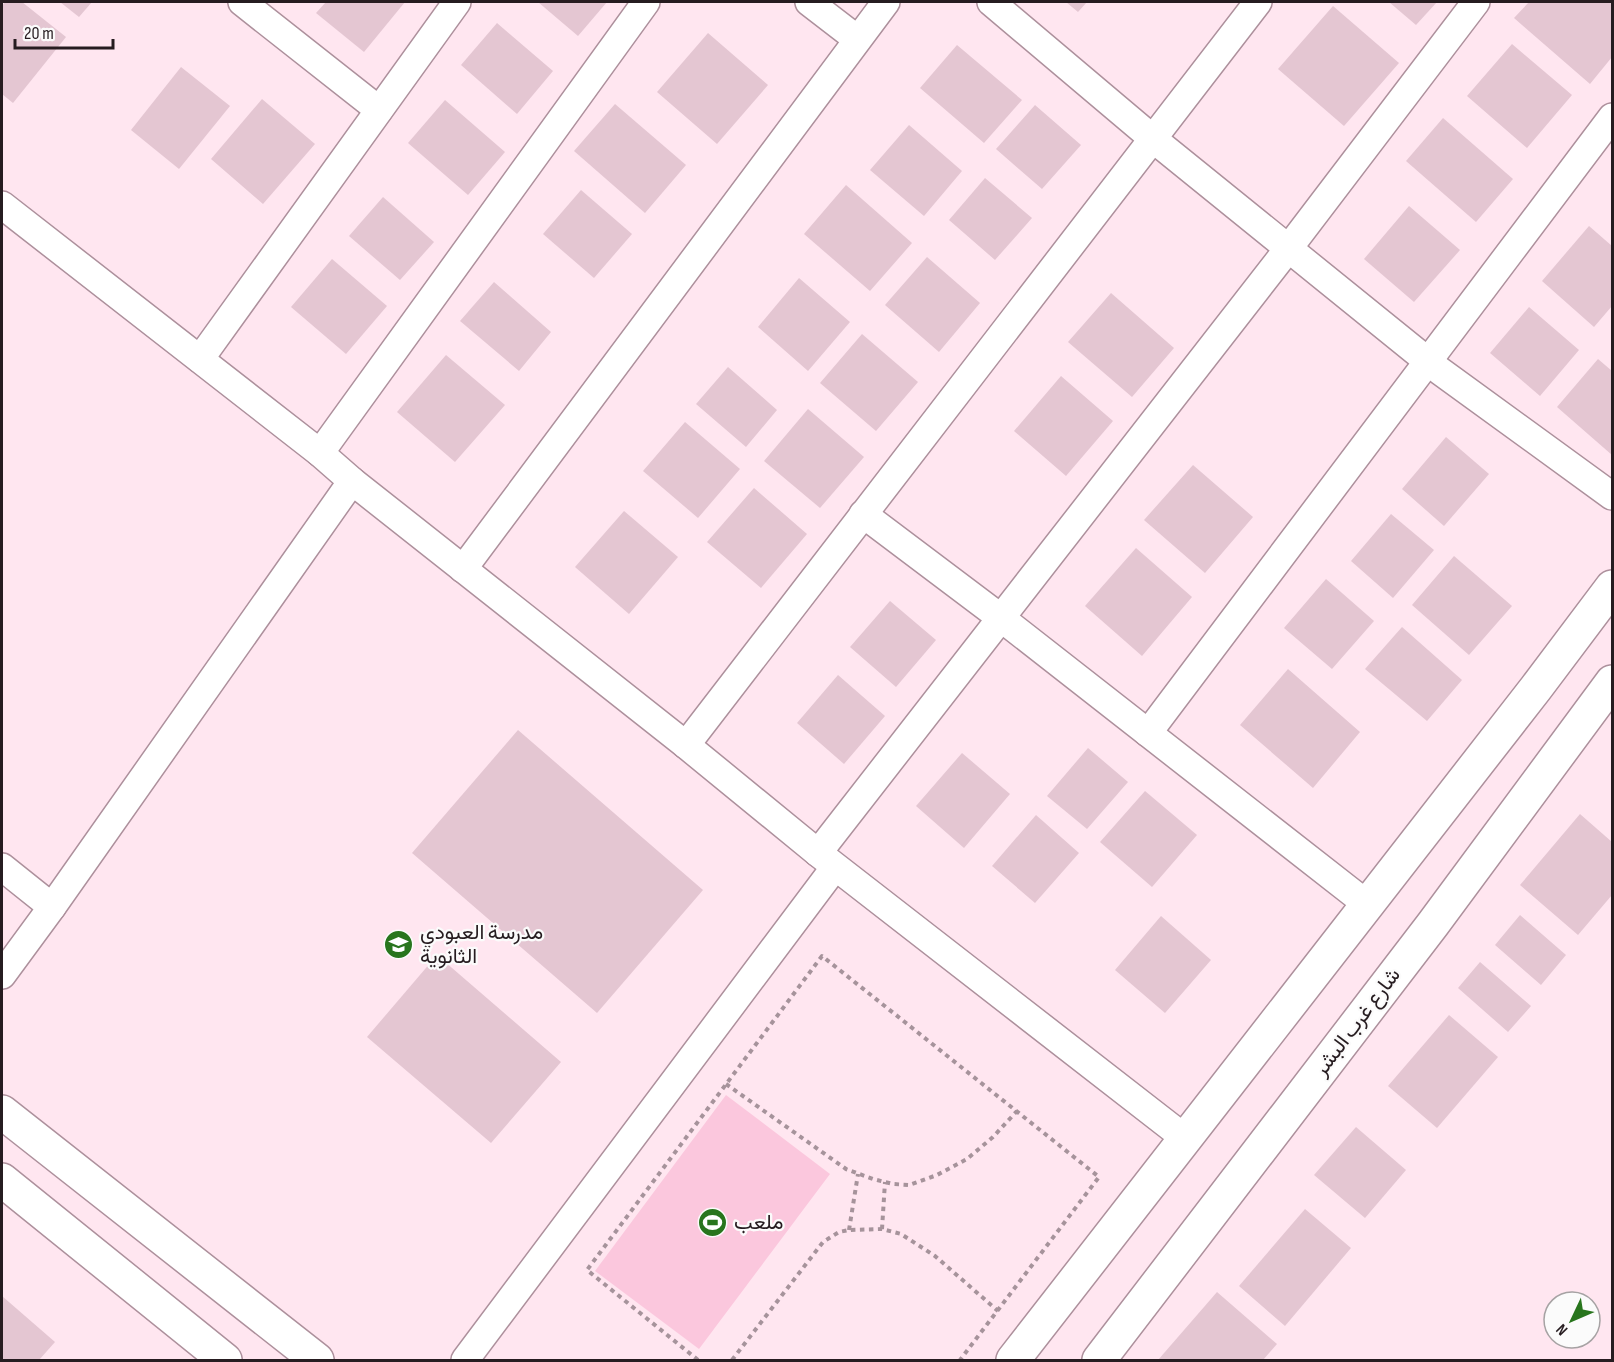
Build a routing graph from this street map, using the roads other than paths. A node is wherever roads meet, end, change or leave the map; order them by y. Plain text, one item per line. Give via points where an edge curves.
1 (242, 2) edge
2 (457, 2) edge
3 (646, 2) edge
4 (809, 2) edge
5 (885, 2) edge
6 (991, 2) edge
7 (1258, 2) edge
8 (1476, 2) edge
9 (857, 39) junction
10 (379, 110) junction
11 (1612, 117) edge
12 (1152, 138) junction
13 (2, 205) edge
14 (1288, 249) junction
15 (200, 359) junction
16 (1429, 362) junction
17 (320, 453) junction
18 (352, 481) junction
19 (1612, 496) edge
20 (863, 514) junction
21 (463, 568) junction
22 (1612, 587) edge
23 (1000, 618) junction
24 (1612, 682) edge
25 (1148, 733) junction
26 (686, 745) junction
27 (827, 860) junction
28 (2, 867) edge
29 (1368, 905) junction
30 (52, 907) junction
31 (2, 975) edge
32 (2, 1112) edge
33 (1186, 1139) junction
34 (2, 1180) edge
35 (208, 1355) edge
36 (317, 1360) edge
37 (465, 1360) edge
38 (1013, 1360) edge
39 (1099, 1360) edge

1 - 10 street
2 - 10 street
3 - 17 street
4 - 9 street
5 - 9 street
6 - 12 street
7 - 12 street
8 - 14 street
9 - 21 street
10 - 15 street
11 - 16 street
12 - 14 street
12 - 20 street
13 - 15 street
14 - 16 street
14 - 23 street
15 - 17 street
16 - 19 street
16 - 25 street
17 - 18 street
18 - 21 street
18 - 30 street
20 - 23 street
20 - 26 street
21 - 26 street
22 - 29 street
23 - 25 street
23 - 27 street
24 - 39 street, شارع غرب البشر
25 - 29 street
26 - 27 street
27 - 33 street
27 - 37 street
28 - 30 street
29 - 33 street
30 - 31 street
32 - 36 street
33 - 38 street
34 - 35 street

